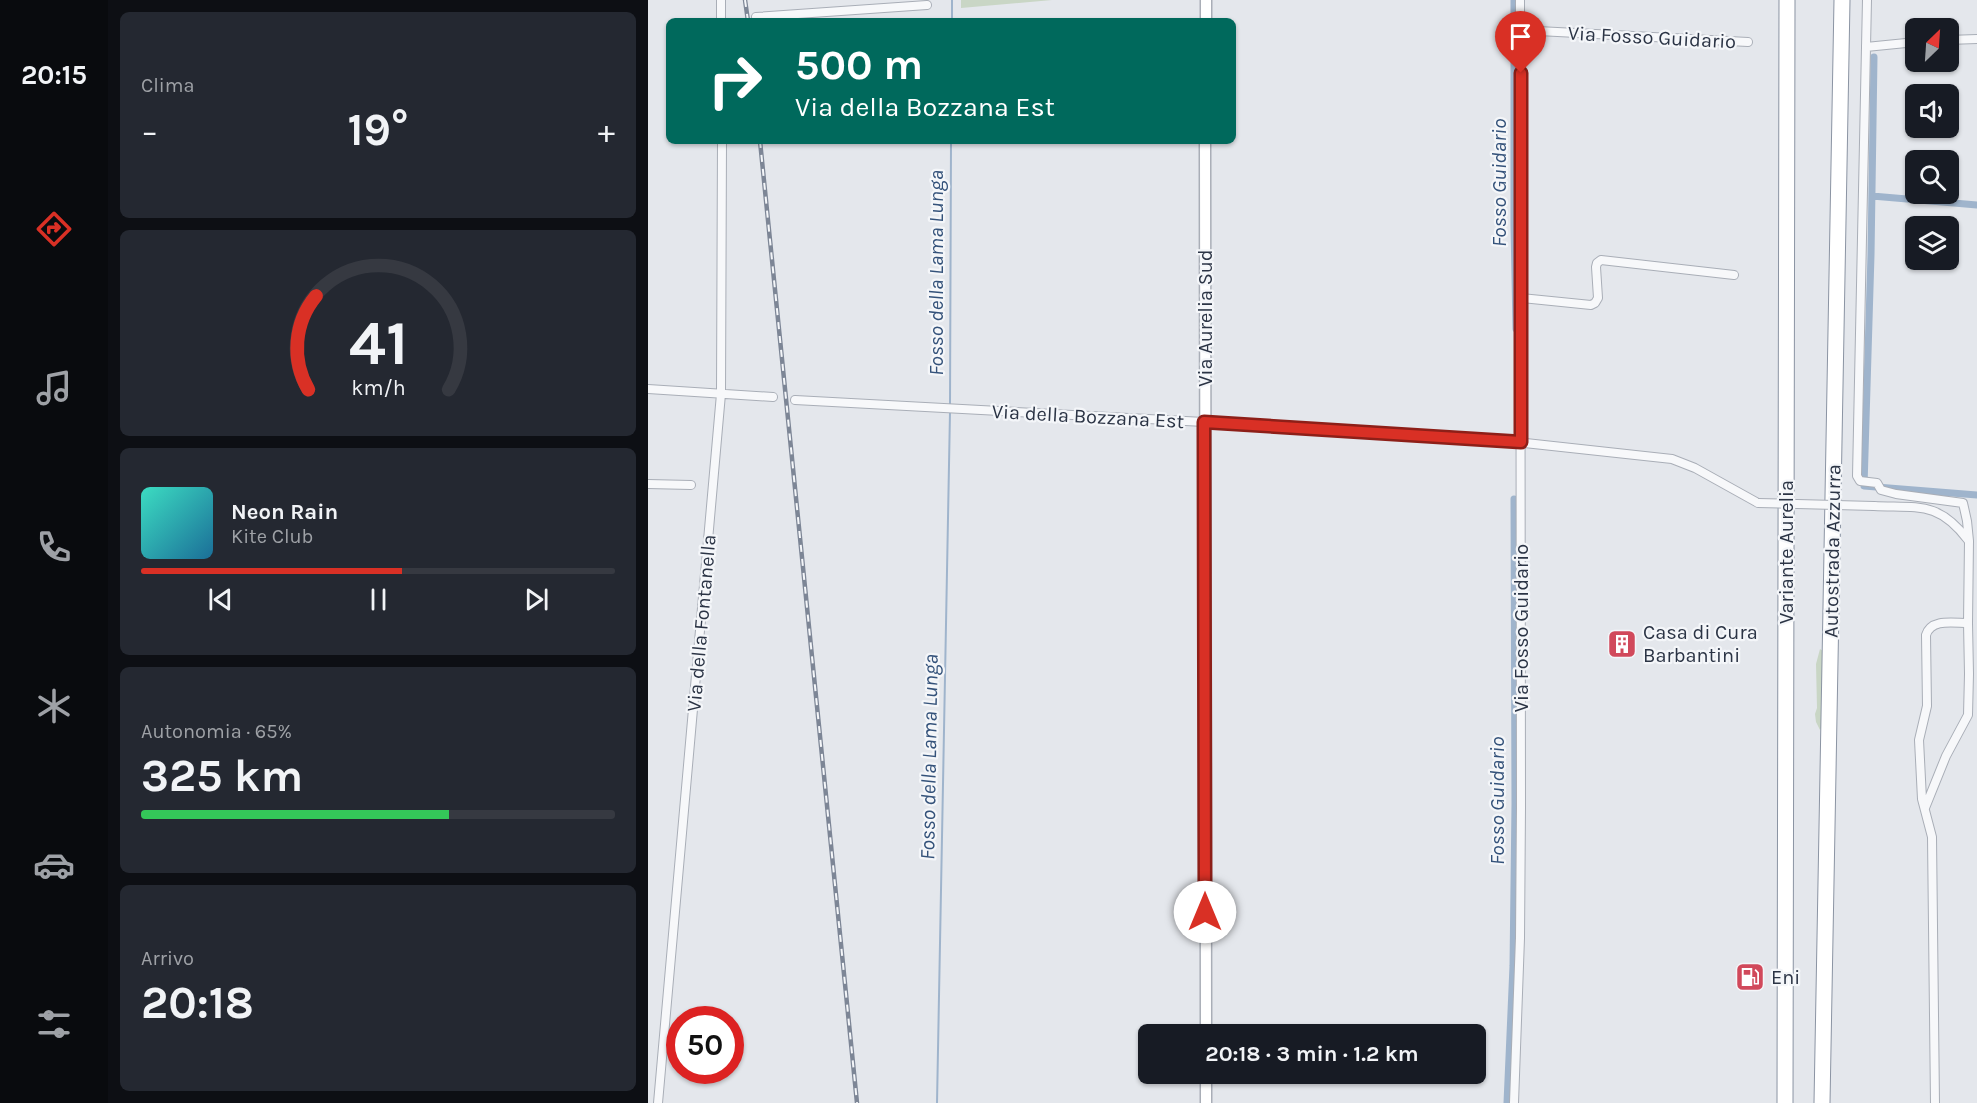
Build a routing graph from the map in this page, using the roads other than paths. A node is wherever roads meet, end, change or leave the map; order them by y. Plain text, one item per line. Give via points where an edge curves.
1 (721, 0) edge
2 (1206, 0) edge
3 (1520, 0) edge
4 (1787, 0) edge
5 (1795, 0) edge
6 (1842, 0) edge
7 (1852, 0) edge
8 (1867, 0) edge
9 (927, 5) dead end
10 (756, 17) dead end
11 (721, 18) edge
12 (1206, 18) edge
13 (1520, 30) junction
14 (1977, 39) edge
15 (1959, 40) edge
16 (1748, 42) dead end
17 (1905, 43) edge
18 (1866, 47) junction
19 (722, 144) edge
20 (1205, 144) edge
21 (1734, 275) dead end
22 (1521, 298) junction
23 (648, 389) edge
24 (722, 394) junction
25 (773, 397) dead end
26 (795, 400) dead end
27 (1204, 422) junction
28 (1521, 442) junction
29 (648, 484) edge
30 (691, 485) dead end
31 (1969, 541) junction
32 (1968, 623) junction
33 (1925, 808) junction
34 (1206, 1024) edge
35 (1206, 1084) edge
36 (658, 1103) edge
37 (1206, 1103) edge
38 (1514, 1103) edge
39 (1785, 1103) edge
40 (1792, 1103) edge
41 (1822, 1103) edge
42 (1831, 1103) edge
43 (1935, 1103) edge

1 - 11 street
2 - 12 main road
3 - 13 street, Via Fosso Guidario
4 - 39 highway, Variante Aurelia
5 - 40 highway, Variante Aurelia
6 - 41 highway, Autostrada Azzurra
7 - 42 highway, Autostrada Azzurra
8 - 18 street
9 - 10 street
13 - 16 street, Via Fosso Guidario
13 - 22 street, Via Fosso Guidario
14 - 15 street
17 - 18 street
18 - 31 street via 1856,470 1863,481 1896,494 1963,503
19 - 24 street, Via della Fontanella
20 - 27 main road, Via Aurelia Sud
21 - 22 street via 1601,260 1596,267 1598,298 1591,305
22 - 28 street, Via Fosso Guidario
23 - 24 street
24 - 25 street
24 - 36 street, Via della Fontanella
26 - 27 street, Via della Bozzana Est
27 - 28 street, Via della Bozzana Est
27 - 34 main road, Via Aurelia Sud
28 - 31 street, Via della Bozzana Est, bridge via 1672,459 1758,503 1930,508 1956,524
28 - 38 street, Via Fosso Guidario via 1520,938
29 - 30 street
31 - 32 street
32 - 33 street via 1968,715
32 - 33 street via 1936,623 1926,635 1927,706 1918,740
33 - 43 street via 1932,837
35 - 37 main road

